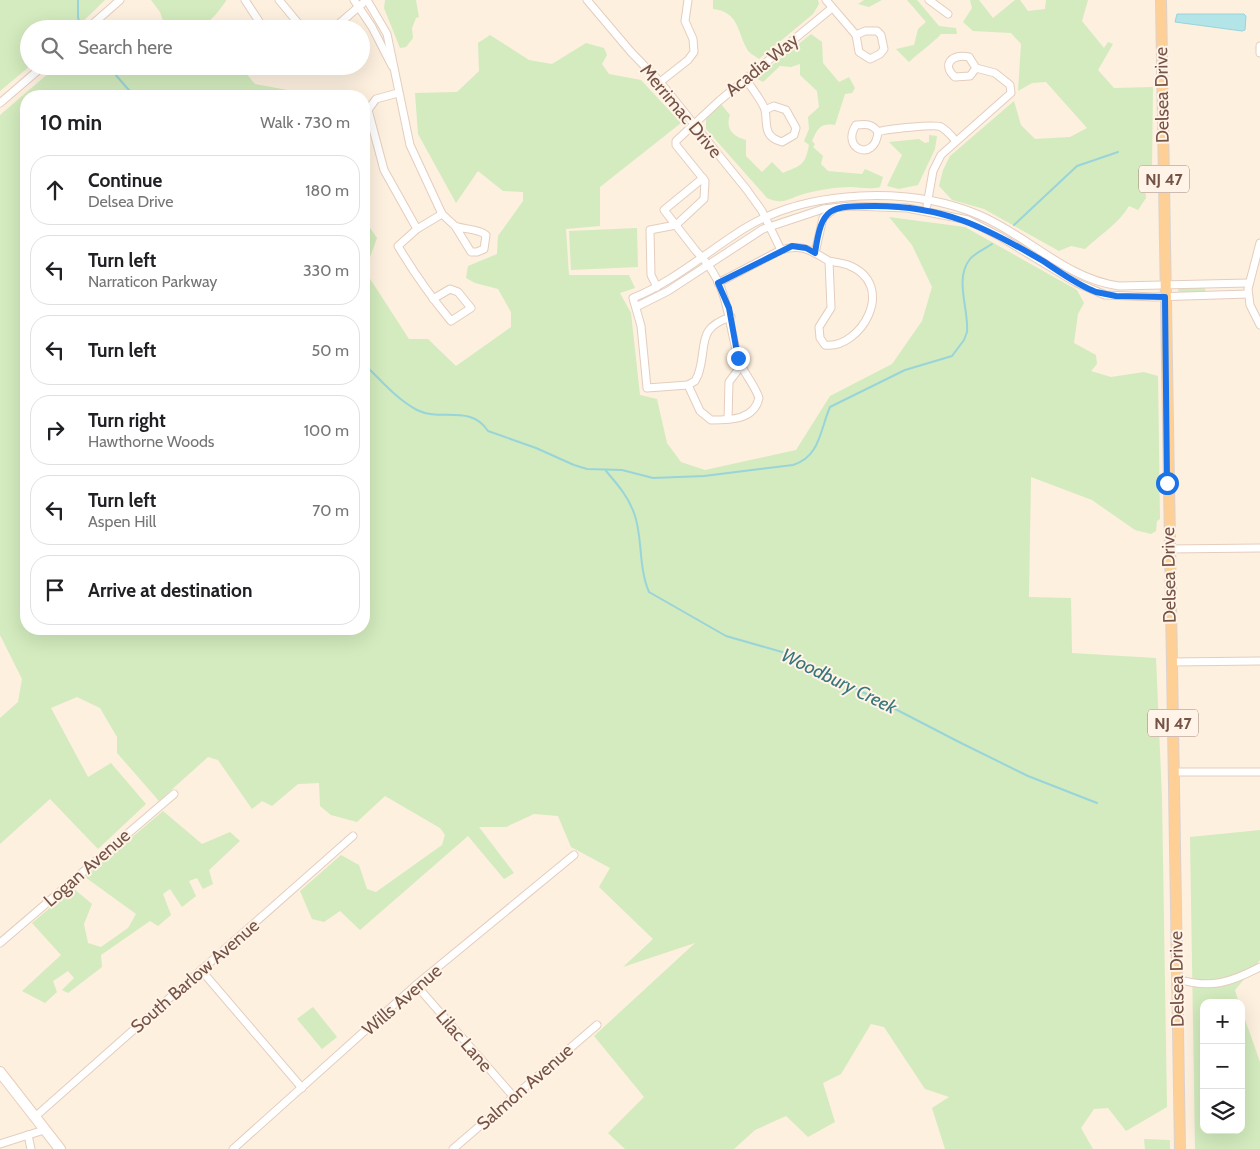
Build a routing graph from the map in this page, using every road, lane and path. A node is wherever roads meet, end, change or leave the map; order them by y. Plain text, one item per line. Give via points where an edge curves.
1 (120, 0) edge
2 (246, 0) edge
3 (279, 0) edge
4 (354, 0) edge
5 (367, 0) edge
6 (587, 0) edge
7 (688, 0) edge
8 (826, 0) edge
9 (929, 0) edge
10 (1161, 0) edge
11 (360, 6) junction
12 (832, 8) junction
13 (948, 14) dead end
14 (97, 20) edge
15 (258, 20) edge
16 (296, 20) edge
17 (344, 20) edge
18 (367, 20) edge
19 (370, 25) edge
20 (856, 35) junction
21 (1260, 46) edge
22 (1260, 53) edge
23 (392, 66) junction
24 (976, 68) dead end
25 (33, 75) edge
26 (746, 79) junction
27 (660, 82) junction
28 (398, 93) junction
29 (0, 103) edge
30 (370, 107) edge
31 (765, 110) junction
32 (370, 118) edge
33 (693, 124) junction
34 (878, 132) dead end
35 (956, 141) junction
36 (702, 178) junction
37 (927, 202) junction
38 (836, 208) junction
39 (926, 211) junction
40 (442, 214) junction
41 (765, 218) junction
42 (676, 225) junction
43 (455, 226) junction
44 (769, 226) junction
45 (417, 229) junction
46 (1260, 243) edge
47 (781, 250) junction
48 (815, 253) junction
49 (702, 257) junction
50 (829, 261) junction
51 (708, 264) junction
52 (718, 283) junction
53 (1248, 283) junction
54 (1165, 284) junction
55 (657, 287) junction
56 (1248, 294) junction
57 (1165, 297) junction
58 (433, 299) junction
59 (636, 307) junction
60 (731, 317) junction
61 (1260, 325) edge
62 (741, 366) junction
63 (688, 384) junction
64 (728, 419) junction
65 (1260, 548) edge
66 (1169, 549) junction
67 (1260, 661) edge
68 (1172, 662) junction
69 (1174, 772) junction
70 (1260, 772) edge
71 (174, 794) dead end
72 (353, 836) dead end
73 (574, 854) dead end
74 (0, 943) edge
75 (1260, 967) edge
76 (201, 970) junction
77 (1177, 979) junction
78 (416, 985) junction
79 (597, 1025) dead end
80 (0, 1072) edge
81 (302, 1088) junction
82 (512, 1096) junction
83 (36, 1116) junction
84 (44, 1130) junction
85 (28, 1135) junction
86 (0, 1144) edge
87 (31, 1149) edge
88 (60, 1149) edge
89 (233, 1149) edge
90 (453, 1149) edge
91 (1180, 1149) edge

1 - 14 street
2 - 15 street
3 - 16 street
4 - 11 street
5 - 11 street
5 - 23 street via 387,34
6 - 27 street, Merrimac Drive
7 - 27 street via 685,21 694,52
8 - 12 street
9 - 13 street
10 - 54 main road, Delsea Drive / NJ 47
11 - 17 street
11 - 18 street
12 - 20 street
12 - 26 street, Acadia Way
19 - 23 street
20 - 20 street via 859,52 870,59 884,49 881,34 877,31
21 - 22 street
23 - 28 street
24 - 35 street via 1004,78 1011,92
25 - 29 street
26 - 31 street
26 - 33 street, Acadia Way
27 - 33 street, Merrimac Drive
28 - 30 street via 376,99
28 - 40 street via 410,145
31 - 31 street via 766,128 776,140 789,140 796,128 786,110 774,106
32 - 45 street via 384,170
33 - 36 street, Acadia Way via 676,143
33 - 41 street, Merrimac Drive via 748,190
34 - 35 street via 886,128 899,130 935,125 942,127
35 - 37 street via 941,155 933,171
36 - 42 street via 706,190 702,203
36 - 42 street via 664,210
37 - 39 street
37 - 41 street via 879,196 833,197
37 - 54 street via 981,216 1094,281 1119,286
38 - 39 street via 884,206
38 - 44 street
38 - 48 street via 822,218
39 - 57 street via 968,220 985,228 1096,292 1116,296
40 - 43 street
40 - 45 street
41 - 44 street, Merrimac Drive
41 - 49 street
42 - 49 street
42 - 55 street via 650,230 651,275
43 - 43 street via 471,252 484,248 486,236 480,231
44 - 47 street, Merrimac Drive
44 - 51 street
45 - 58 street via 398,246
46 - 53 street
47 - 48 street via 792,246
47 - 52 street
48 - 50 street
49 - 51 street
49 - 55 street
50 - 50 street via 831,308 819,327 820,338 825,345 832,346 846,339 865,322 874,292 863,274 848,265
51 - 52 street
51 - 59 street via 668,291
52 - 60 street
53 - 54 street
53 - 56 street
54 - 57 main road, Delsea Drive / NJ 47
55 - 59 street via 633,298
56 - 57 street
56 - 61 street
57 - 66 main road, Delsea Drive / NJ 47
58 - 58 street via 451,321 471,308 458,292 450,289
59 - 63 street via 642,326 647,388
60 - 62 street
60 - 63 street via 716,323 706,333 700,368 695,381
62 - 64 street via 729,382
62 - 64 street via 757,392 757,408 750,414
63 - 64 street via 700,411 711,420
65 - 66 street
66 - 68 main road, Delsea Drive / NJ 47
67 - 68 street
68 - 69 main road, Delsea Drive / NJ 47
69 - 70 street
69 - 77 main road, Delsea Drive / NJ 47
71 - 74 street, Logan Avenue
72 - 76 street, South Barlow Avenue
73 - 78 street, Wills Avenue
75 - 77 street via 1230,982 1195,984
76 - 81 street
76 - 83 street, South Barlow Avenue
77 - 91 main road, Delsea Drive / NJ 47
78 - 81 street, Wills Avenue
78 - 82 street, Lilac Lane
79 - 82 street, Salmon Avenue
80 - 83 street
81 - 89 street, Wills Avenue
82 - 90 street, Salmon Avenue
83 - 84 street
84 - 85 street
84 - 88 street
85 - 86 street
85 - 87 street

